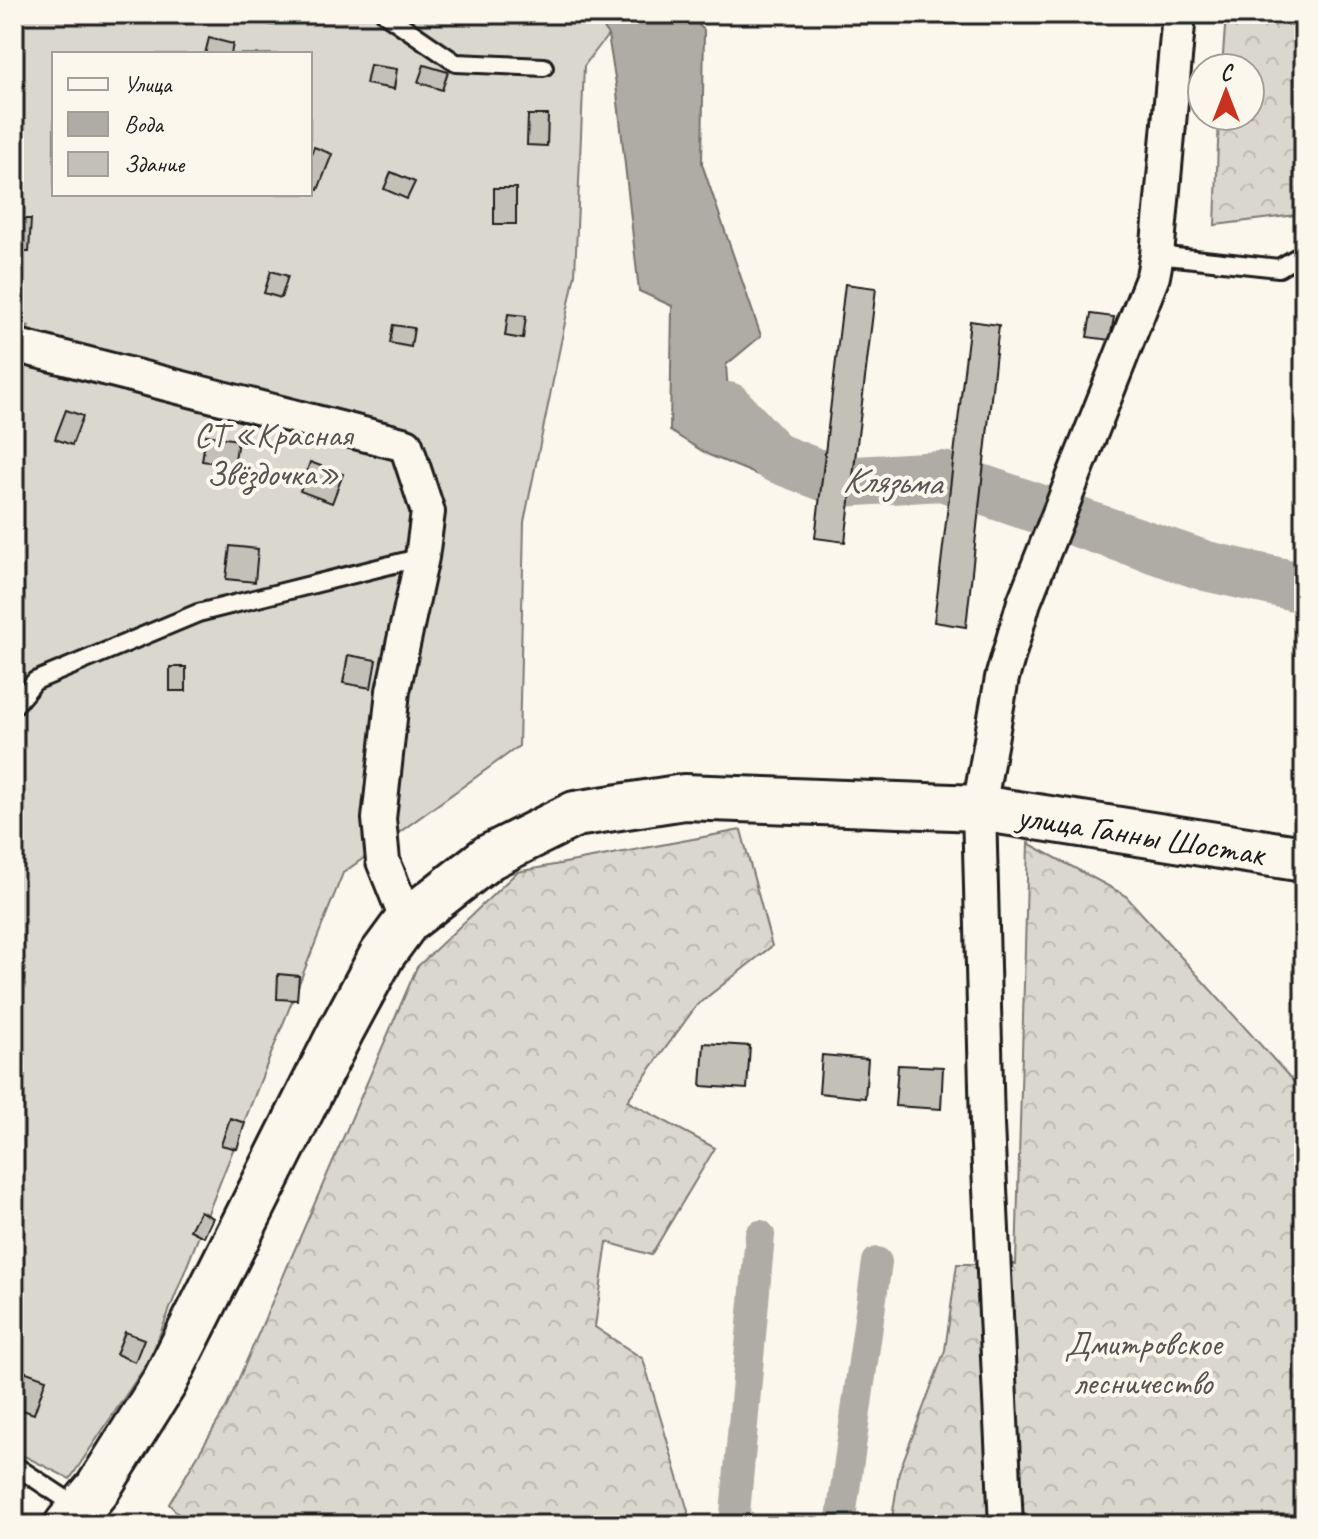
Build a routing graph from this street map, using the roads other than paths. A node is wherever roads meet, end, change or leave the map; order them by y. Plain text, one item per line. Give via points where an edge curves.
1 (385, 14) edge
2 (1179, 14) edge
3 (544, 67) dead end
4 (1304, 253) edge
5 (1157, 255) junction
6 (14, 345) edge
7 (422, 557) junction
8 (14, 706) edge
9 (979, 808) junction
10 (1304, 859) edge
11 (407, 921) junction
12 (14, 1465) edge
13 (74, 1517) edge
14 (1006, 1525) edge

1 - 3 lane via 456,63
2 - 5 street
4 - 5 lane via 1279,268
5 - 9 street via 1024,602 1002,678
6 - 7 street via 406,445 428,512
7 - 8 lane via 198,613 35,681
7 - 11 street via 393,691 379,819 383,861
9 - 10 main road, улица Ганны Шостак
9 - 11 main road, улица Ганны Шостак via 684,797 575,814 489,857
9 - 14 street
11 - 13 main road, улица Ганны Шостак via 342,1029 164,1383
12 - 13 lane

